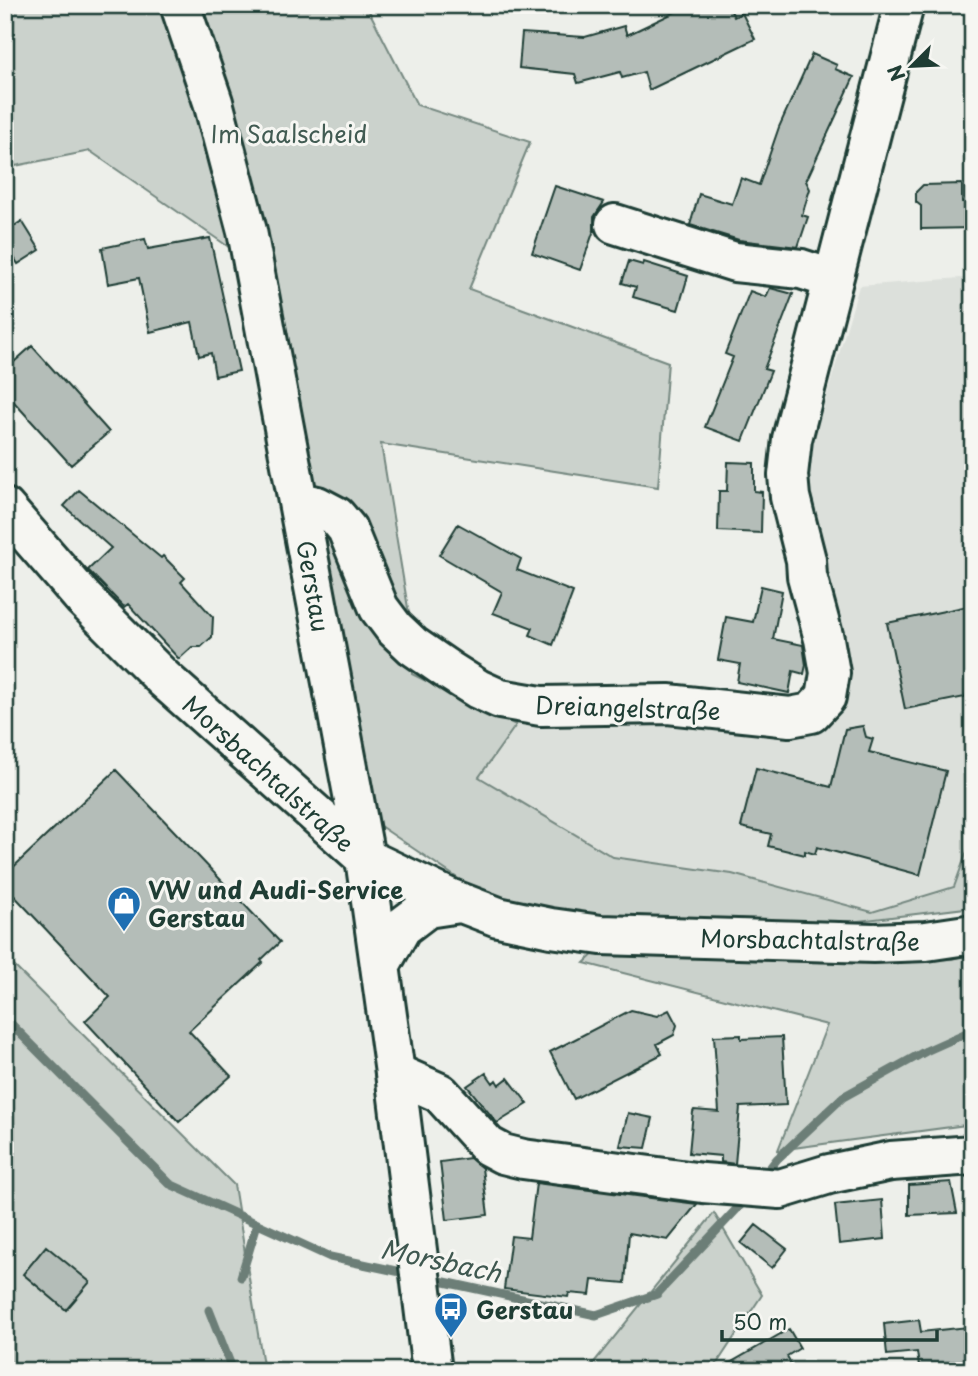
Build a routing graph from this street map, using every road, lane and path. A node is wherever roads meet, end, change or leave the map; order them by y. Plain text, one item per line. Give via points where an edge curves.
1 (180, 5) edge
2 (904, 5) edge
3 (615, 224) dead end
4 (832, 279) junction
5 (299, 502) junction
6 (5, 508) edge
7 (365, 859) junction
8 (460, 903) junction
9 (973, 934) edge
10 (380, 966) junction
11 (395, 1073) junction
12 (973, 1155) edge
13 (432, 1371) edge

1 - 5 main road, Gerstau via 213,102 247,231
2 - 4 main road, Dreiangelstraße
3 - 4 main road via 735,262 801,269
4 - 5 main road, Dreiangelstraße via 792,439 788,475 830,673 826,697 811,713 790,717 668,704 541,706 500,699 448,670 394,628 379,608 347,529 336,516
5 - 7 main road, Gerstau
6 - 7 main road, Morsbachtalstraße via 84,599 164,679
7 - 8 main road, Morsbachtalstraße
7 - 10 main road, Gerstau
8 - 9 main road, Morsbachtalstraße via 498,916 601,935 873,943
8 - 10 main road via 427,908 402,928
10 - 11 main road, Gerstau
11 - 12 main road via 440,1093 488,1146 523,1159 780,1189 891,1161
11 - 13 main road, Gerstau

